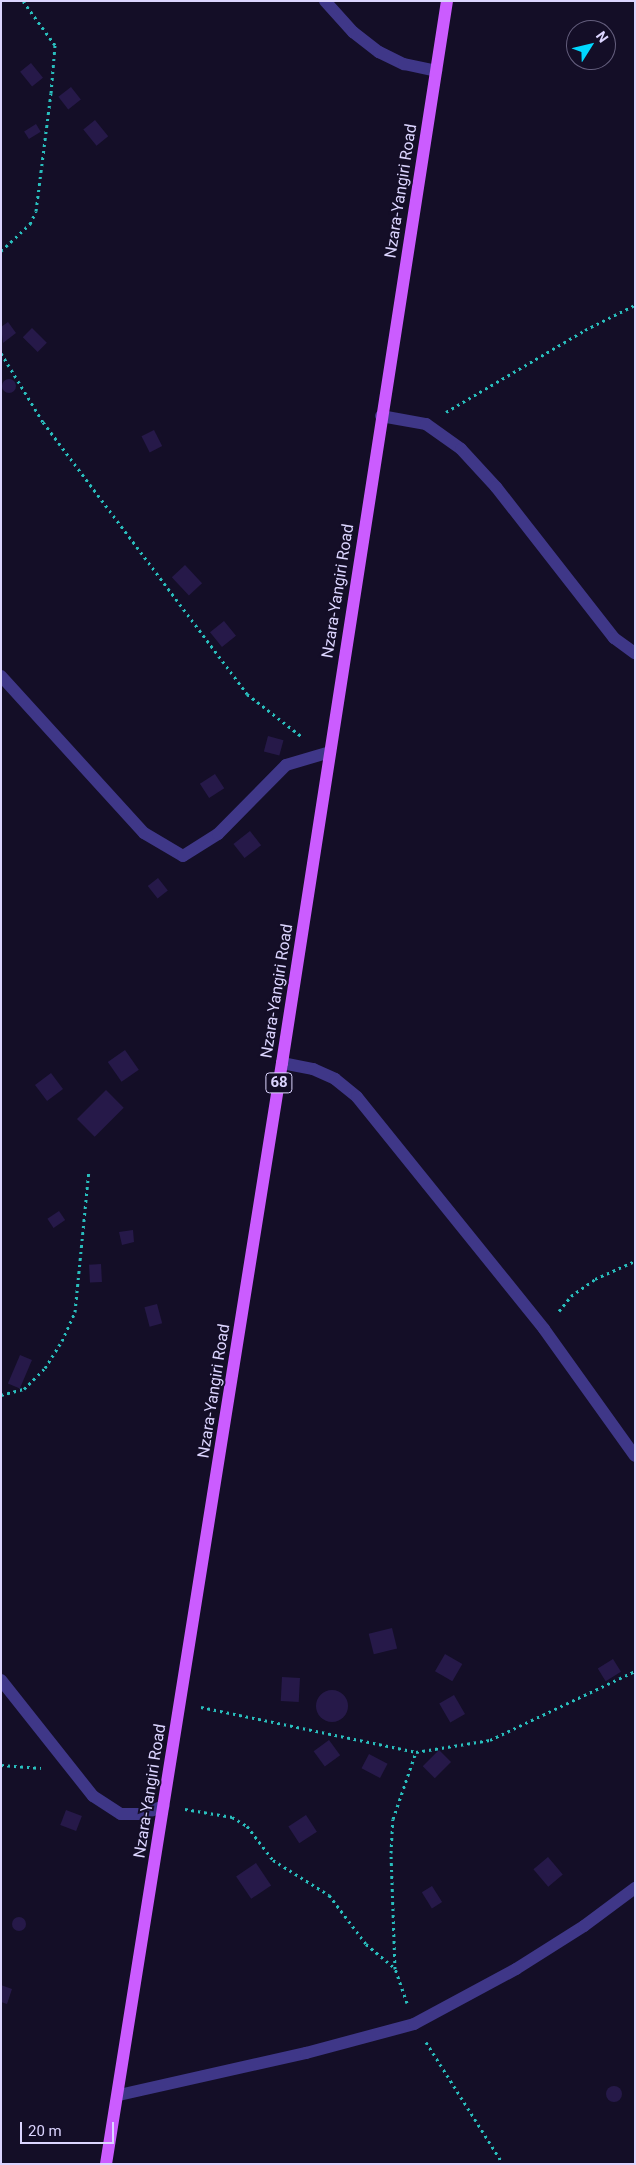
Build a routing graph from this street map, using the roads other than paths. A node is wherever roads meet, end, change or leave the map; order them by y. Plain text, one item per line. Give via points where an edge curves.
1 (325, 1) edge
2 (447, 1) edge
3 (436, 71) junction
4 (381, 416) junction
5 (635, 653) edge
6 (1, 676) edge
7 (330, 752) junction
8 (282, 1062) junction
9 (635, 1456) edge
10 (1, 1680) edge
11 (164, 1806) junction
12 (635, 1888) edge
13 (119, 2095) junction
14 (106, 2164) edge

1 - 3 street via 353,32 379,52 404,64
2 - 3 main road, Nzara-Yangiri Road / 68
3 - 4 main road, Nzara-Yangiri Road / 68
4 - 5 street via 426,424 461,449 496,487 614,638
4 - 7 main road, Nzara-Yangiri Road / 68
6 - 7 street via 144,833 183,856 218,834 286,765
7 - 8 main road, Nzara-Yangiri Road / 68
8 - 9 street via 314,1069 334,1079 357,1097 544,1329
8 - 11 main road, Nzara-Yangiri Road / 68
10 - 11 street via 93,1796 121,1814 142,1814
11 - 13 main road, Nzara-Yangiri Road / 68
12 - 13 street via 584,1926 516,1969 414,2024 306,2053
13 - 14 main road, Nzara-Yangiri Road / 68

